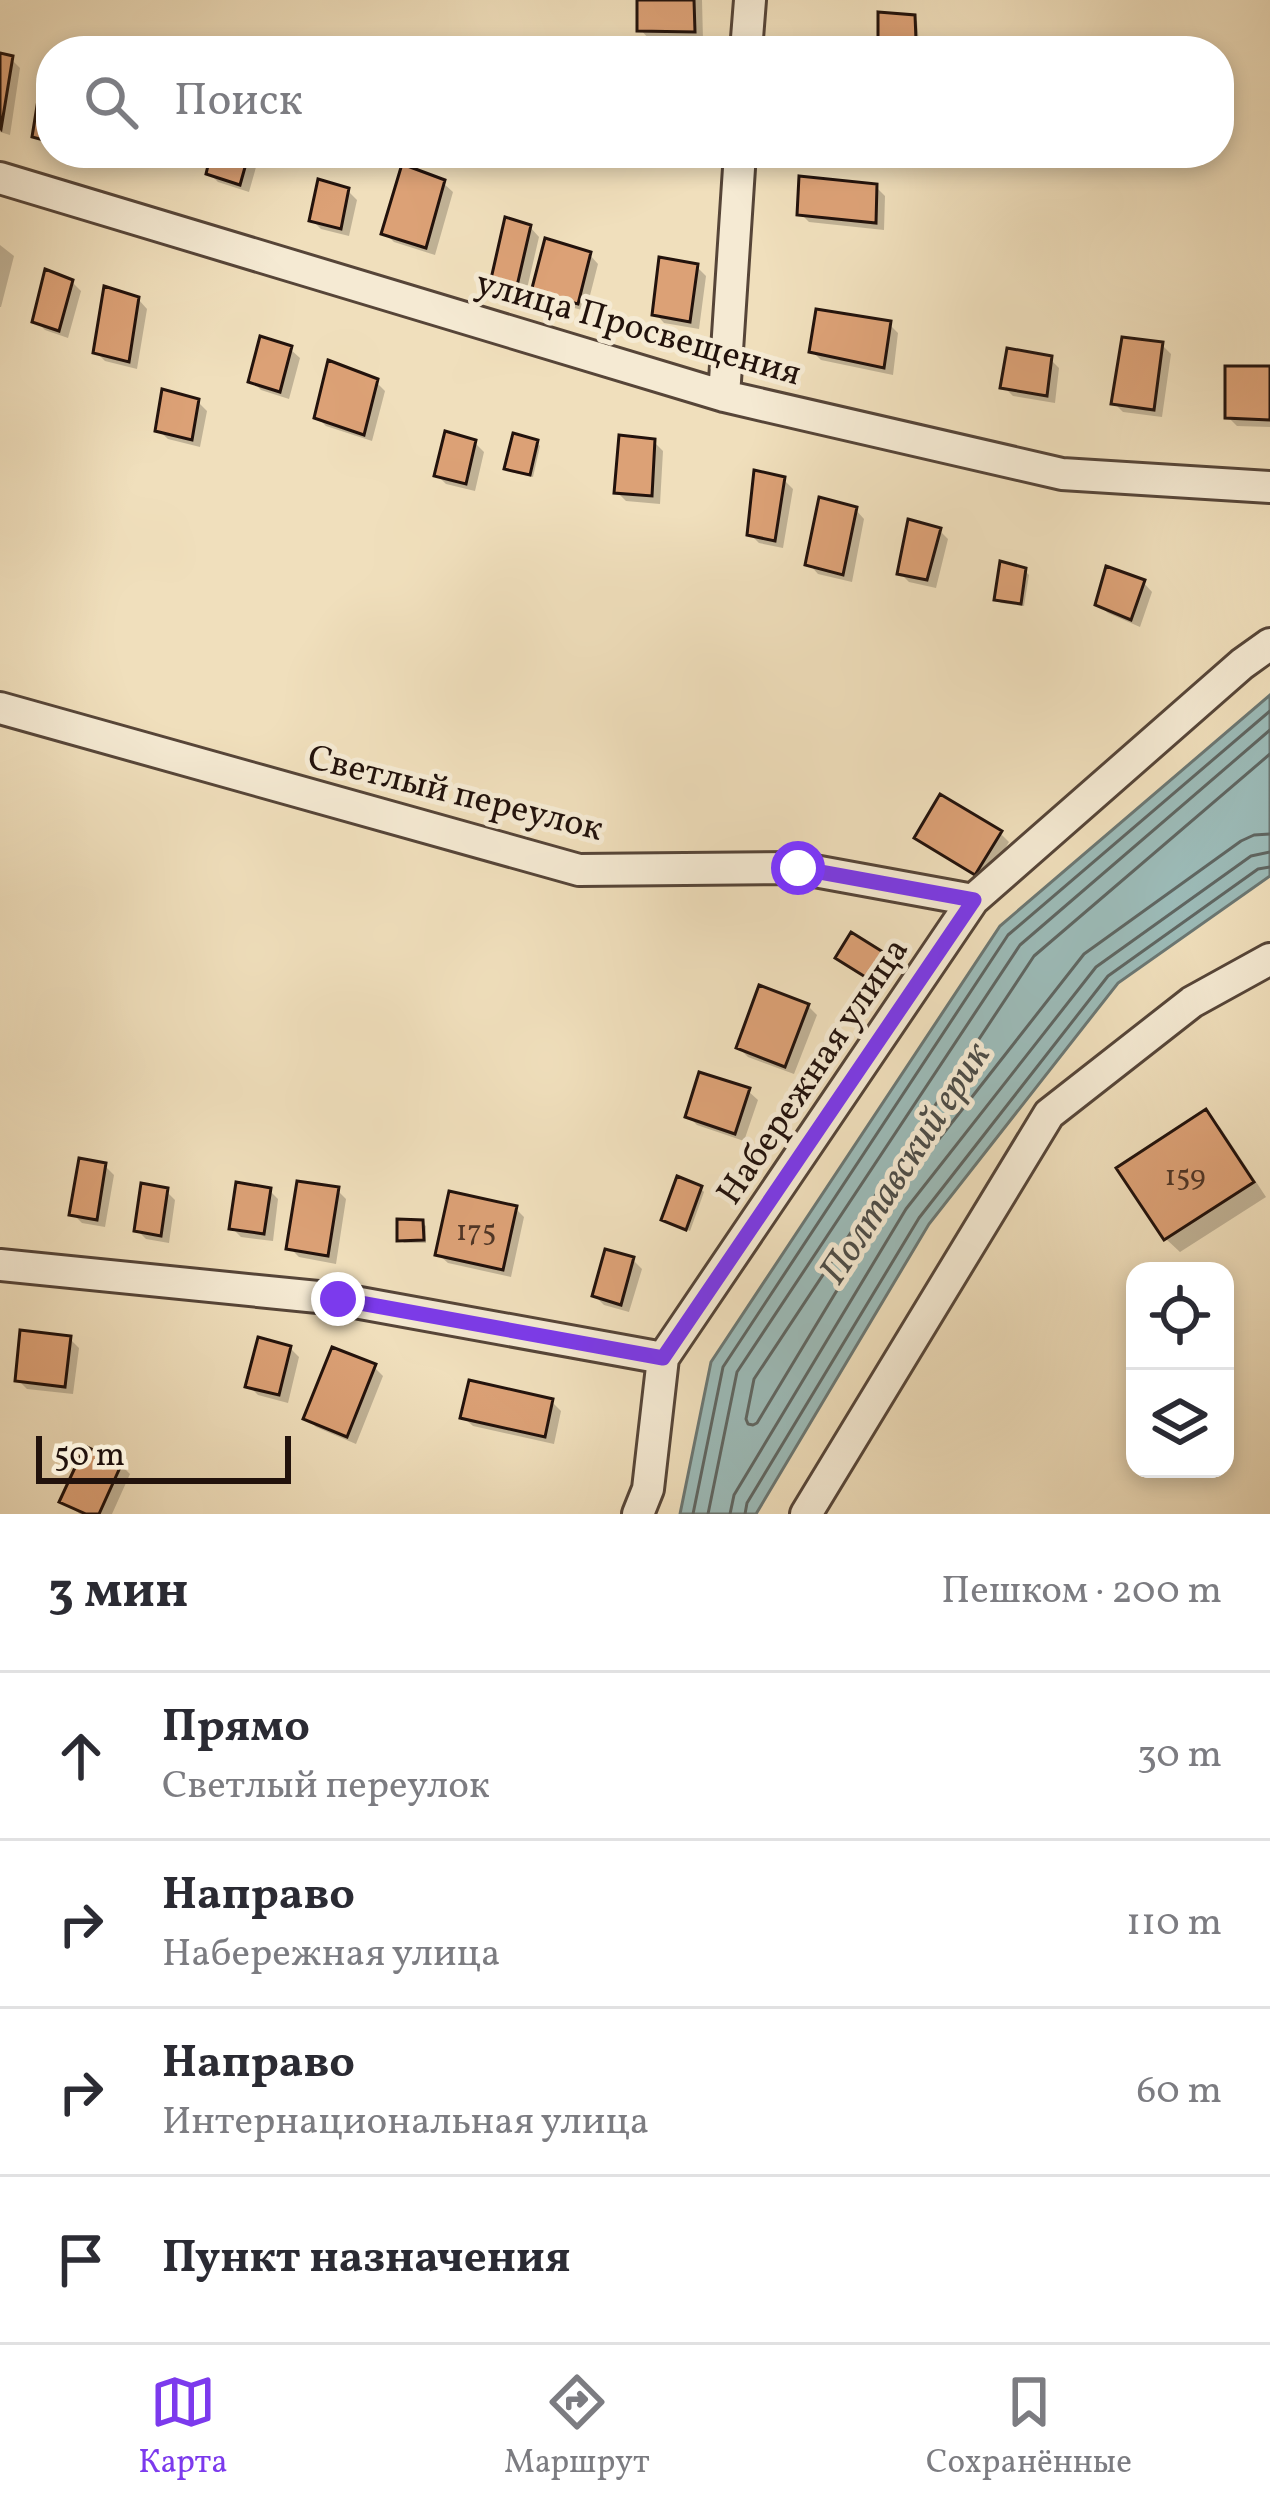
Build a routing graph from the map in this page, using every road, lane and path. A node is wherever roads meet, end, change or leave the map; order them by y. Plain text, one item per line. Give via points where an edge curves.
1 (750, 0) edge
2 (747, 36) edge
3 (739, 168) edge
4 (0, 178) edge
5 (724, 396) junction
6 (1270, 487) edge
7 (1270, 644) edge
8 (0, 708) edge
9 (974, 900) junction
10 (1270, 959) edge
11 (0, 1265) edge
12 (663, 1358) junction
13 (810, 1513) edge
14 (638, 1514) edge

1 - 2 street
3 - 5 street
4 - 5 street, улица Просвещения
5 - 6 street, улица Просвещения via 1062,474
7 - 9 street, Набережная улица
8 - 9 street, Светлый переулок via 579,870 798,868
9 - 12 street, Набережная улица
10 - 13 street via 1192,1002 1049,1114
11 - 12 street via 338,1299
12 - 14 street, Набережная улица

